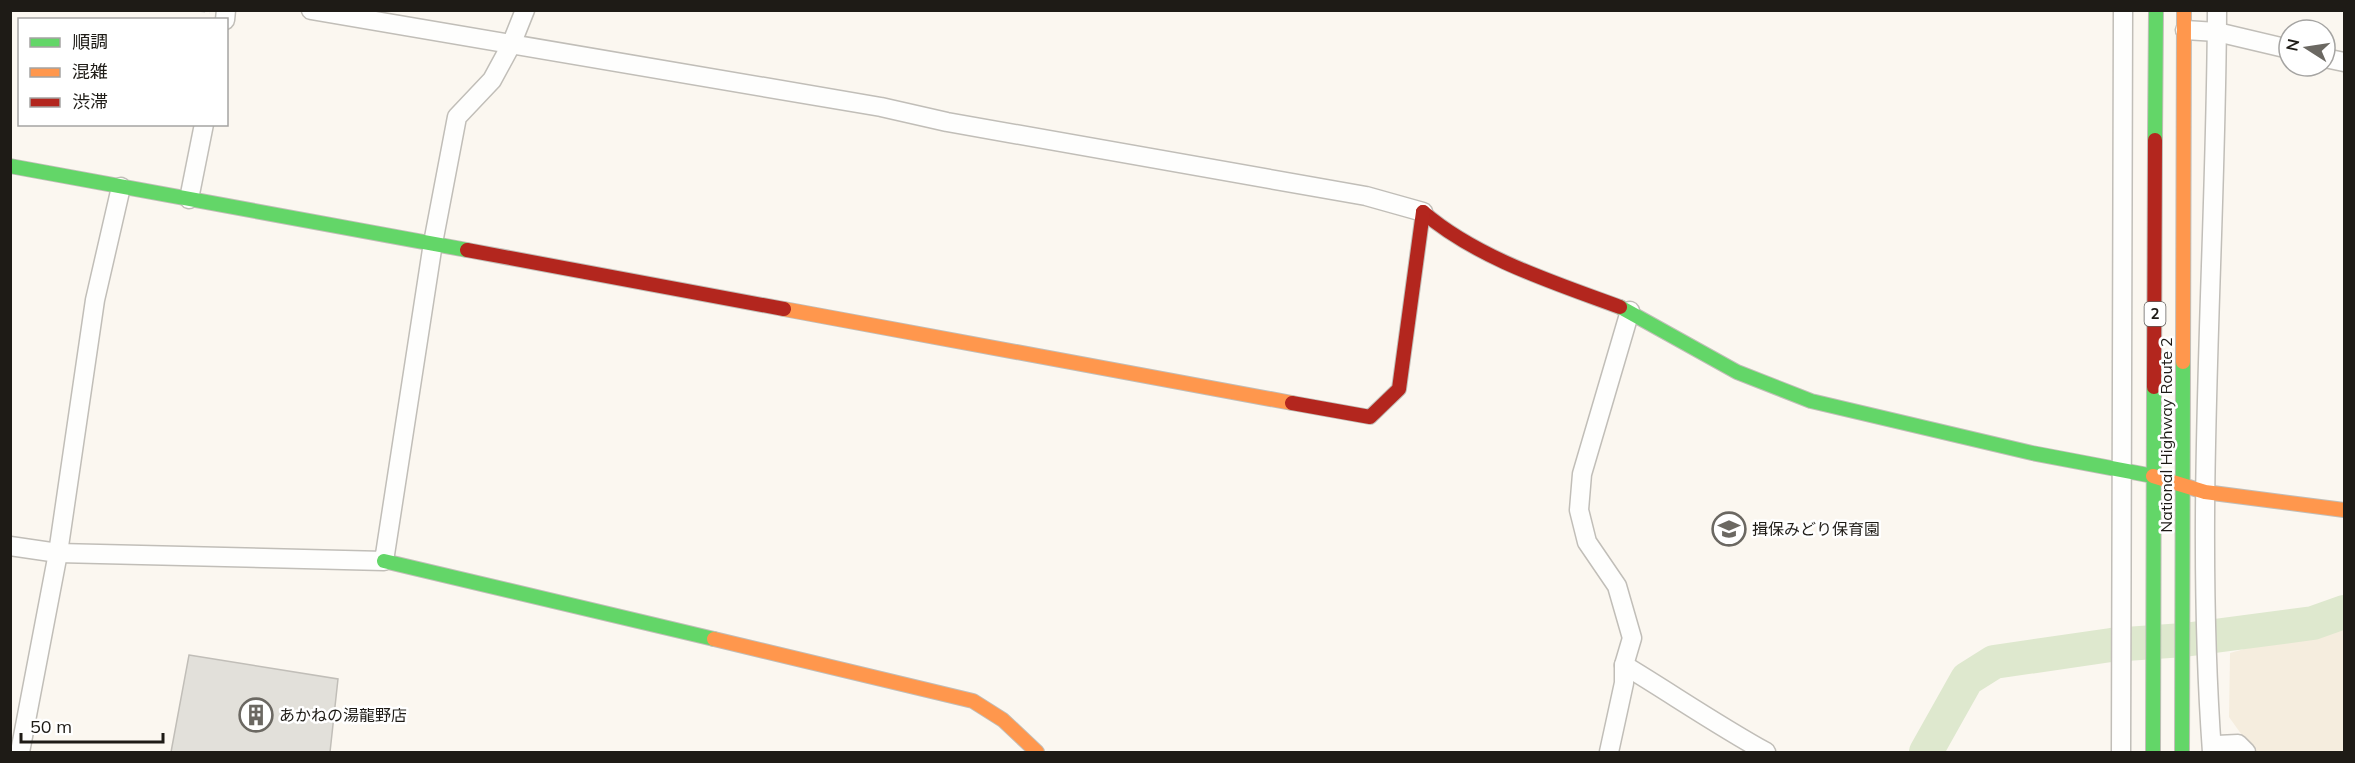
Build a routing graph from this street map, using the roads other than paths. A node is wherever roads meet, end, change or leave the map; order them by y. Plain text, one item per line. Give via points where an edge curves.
1 (311, 10) edge
2 (525, 10) edge
3 (2123, 10) edge
4 (2156, 10) edge
5 (2184, 10) edge
6 (2217, 10) edge
7 (2185, 30) junction
8 (2217, 32) junction
9 (511, 45) junction
10 (2277, 46) edge
11 (204, 126) edge
12 (10, 166) edge
13 (121, 187) junction
14 (189, 199) junction
15 (1423, 212) junction
16 (433, 243) junction
17 (1630, 312) junction
18 (2121, 470) junction
19 (2155, 476) junction
20 (2181, 483) junction
21 (2205, 492) junction
22 (2344, 510) edge
23 (10, 546) edge
24 (58, 553) junction
25 (384, 561) junction
26 (1624, 665) junction
27 (2215, 749) edge
28 (20, 753) edge
29 (1037, 753) edge
30 (1610, 753) edge
31 (1766, 753) edge
32 (2121, 753) edge
33 (2152, 753) edge
34 (2182, 753) edge
35 (2246, 753) edge

1 - 9 street
2 - 9 street
3 - 18 street
4 - 19 main road, National Highway Route 2 / 2
5 - 7 main road, National Highway Route 2 / 2
6 - 8 street
7 - 8 street
7 - 20 main road, National Highway Route 2 / 2
8 - 10 street
8 - 21 street
9 - 15 street via 881,107 1366,196
9 - 16 street via 492,80 457,117
11 - 14 street
12 - 13 main road
13 - 14 main road
13 - 24 street via 95,300
14 - 16 main road
15 - 16 main road via 1400,389 1370,417
15 - 17 main road via 1446,232 1533,274
16 - 25 street
17 - 18 main road via 1737,372 1811,401
17 - 26 street via 1582,474 1579,510 1587,542 1617,586 1632,638
18 - 19 main road
18 - 32 street
19 - 20 main road
19 - 33 main road, National Highway Route 2 / 2
20 - 21 main road
20 - 34 main road, National Highway Route 2 / 2
21 - 22 main road
21 - 27 street via 2206,666
23 - 24 street
24 - 25 street
24 - 28 street
25 - 29 main road via 973,702 1003,720
26 - 30 street
26 - 31 street
27 - 35 street via 2238,744

